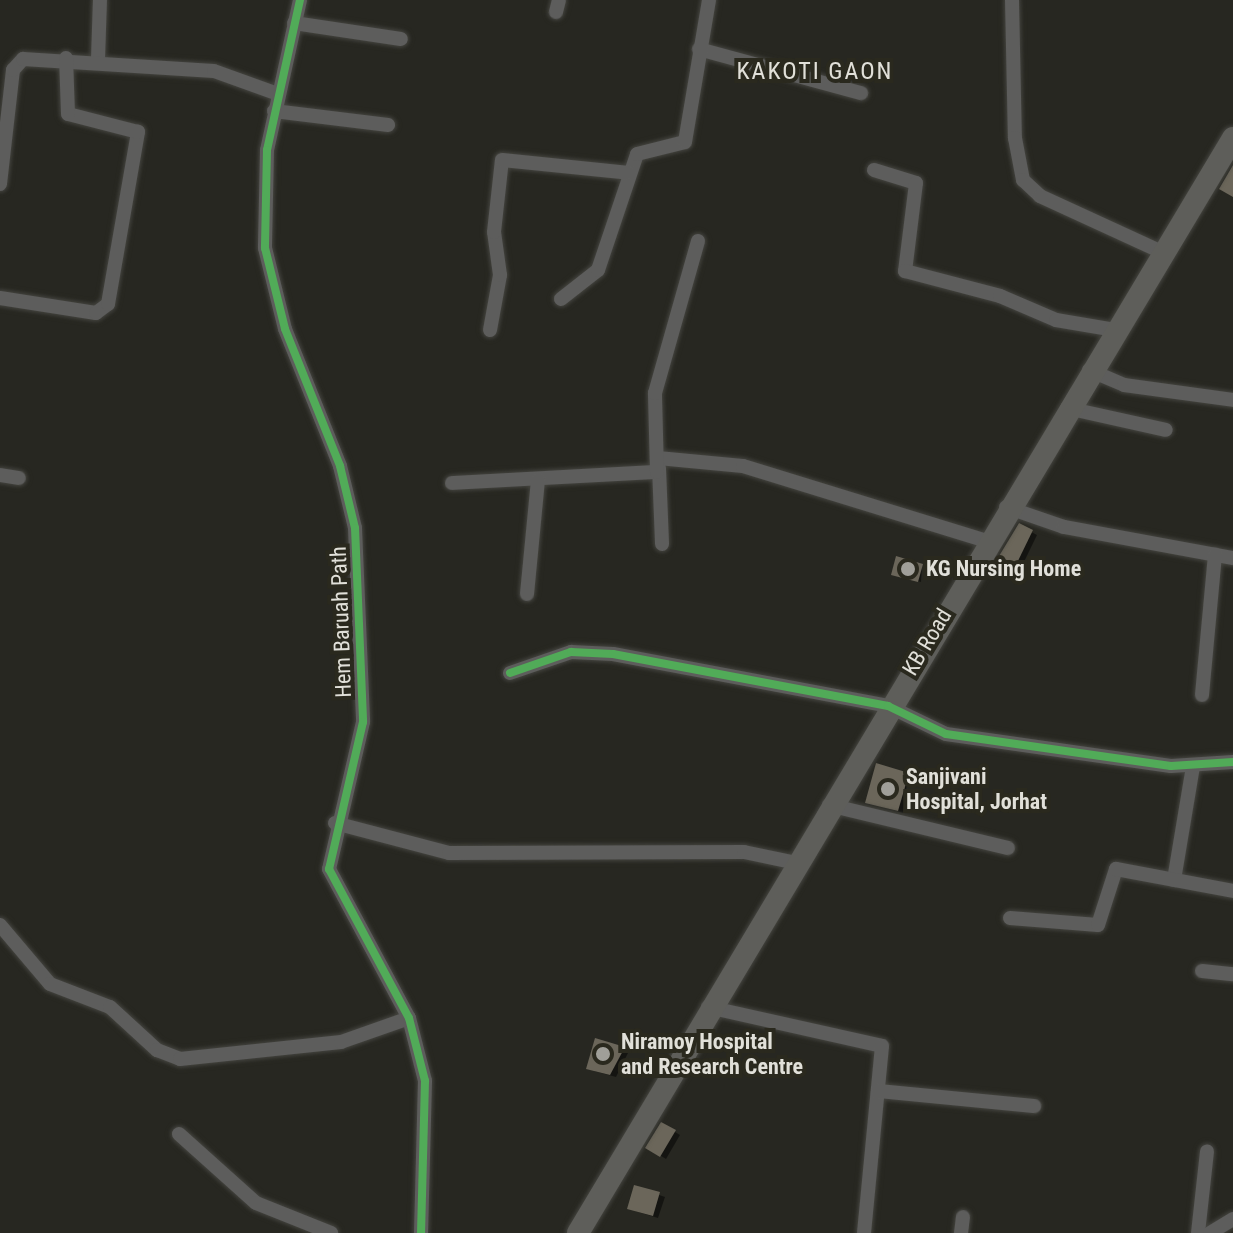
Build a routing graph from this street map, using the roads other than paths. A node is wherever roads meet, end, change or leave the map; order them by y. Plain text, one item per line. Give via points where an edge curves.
1 (100, 0) edge
2 (300, 0) edge
3 (709, 0) edge
4 (1012, 0) edge
5 (294, 23) junction
6 (401, 39) dead end
7 (699, 49) junction
8 (66, 58) junction
9 (98, 59) junction
10 (0, 62) edge
11 (17, 63) junction
12 (861, 93) dead end
13 (278, 94) junction
14 (274, 111) junction
15 (388, 125) dead end
16 (1233, 138) edge
17 (874, 170) dead end
18 (629, 173) junction
19 (0, 184) edge
20 (698, 241) dead end
21 (1162, 252) junction
22 (0, 298) edge
23 (561, 299) dead end
24 (490, 330) dead end
25 (1115, 330) junction
26 (1089, 370) junction
27 (1233, 400) edge
28 (1066, 407) junction
29 (1166, 430) dead end
30 (658, 463) junction
31 (0, 475) edge
32 (19, 478) dead end
33 (538, 480) junction
34 (452, 483) dead end
35 (1006, 507) junction
36 (987, 541) junction
37 (662, 544) dead end
38 (1215, 555) junction
39 (1233, 558) edge
40 (527, 594) dead end
41 (510, 673) dead end
42 (1202, 695) dead end
43 (888, 706) junction
44 (1233, 762) edge
45 (1193, 767) junction
46 (829, 805) junction
47 (335, 823) junction
48 (1008, 848) dead end
49 (796, 863) junction
50 (1174, 880) junction
51 (1233, 891) edge
52 (1010, 918) dead end
53 (0, 925) edge
54 (1202, 971) dead end
55 (1233, 974) edge
56 (707, 1007) junction
57 (409, 1018) junction
58 (878, 1091) junction
59 (1034, 1106) dead end
60 (179, 1134) dead end
61 (1207, 1151) dead end
62 (963, 1217) dead end
63 (1233, 1219) edge
64 (331, 1233) edge
65 (421, 1233) edge
66 (578, 1233) edge
67 (864, 1233) edge
68 (961, 1233) edge
69 (1198, 1233) edge
70 (1210, 1233) edge

1 - 9 street
2 - 5 street, Hem Baruah Path
3 - 7 street
4 - 21 street via 1015,138 1023,180 1040,196
5 - 6 street
5 - 13 street, Hem Baruah Path
7 - 12 street
7 - 18 street via 685,142 641,150
8 - 9 street
8 - 11 street
8 - 22 street via 68,114 138,132 108,304 96,313
9 - 13 street via 222,73
10 - 11 street
11 - 19 street
13 - 14 street, Hem Baruah Path
14 - 15 street
14 - 47 street, Hem Baruah Path via 265,175 269,278 346,485 359,567 363,722
16 - 21 main road, KB Road
17 - 25 street via 916,183 905,271 1012,300 1056,320
18 - 23 street via 598,270
18 - 24 street via 502,160 494,218 500,275
20 - 30 street via 655,393
21 - 25 main road, KB Road
25 - 26 main road, KB Road
26 - 27 street via 1124,385
26 - 28 main road, KB Road
28 - 29 street
28 - 35 main road, KB Road
30 - 33 street via 652,476
30 - 36 street via 743,466
30 - 37 street
31 - 32 street
33 - 34 street
33 - 40 street
35 - 36 main road, KB Road
35 - 38 street via 1064,527
36 - 43 main road, KB Road
38 - 39 street
38 - 42 street
41 - 43 street via 592,652
43 - 45 street via 935,731
43 - 46 main road, KB Road
44 - 45 street
45 - 50 street
46 - 48 street
46 - 49 main road, KB Road
47 - 49 street via 449,853 754,853
47 - 57 street, Hem Baruah Path via 332,880
49 - 56 main road, KB Road
50 - 51 street
50 - 52 street via 1116,869 1098,925
53 - 57 street via 50,984 110,1007 157,1050 180,1059 341,1042
54 - 55 street
56 - 58 street via 875,1041 884,1052
56 - 66 main road, KB Road
57 - 65 street, Hem Baruah Path via 429,1118
58 - 59 street
58 - 67 street
60 - 64 street via 256,1203
61 - 69 street
62 - 68 street
63 - 70 street

